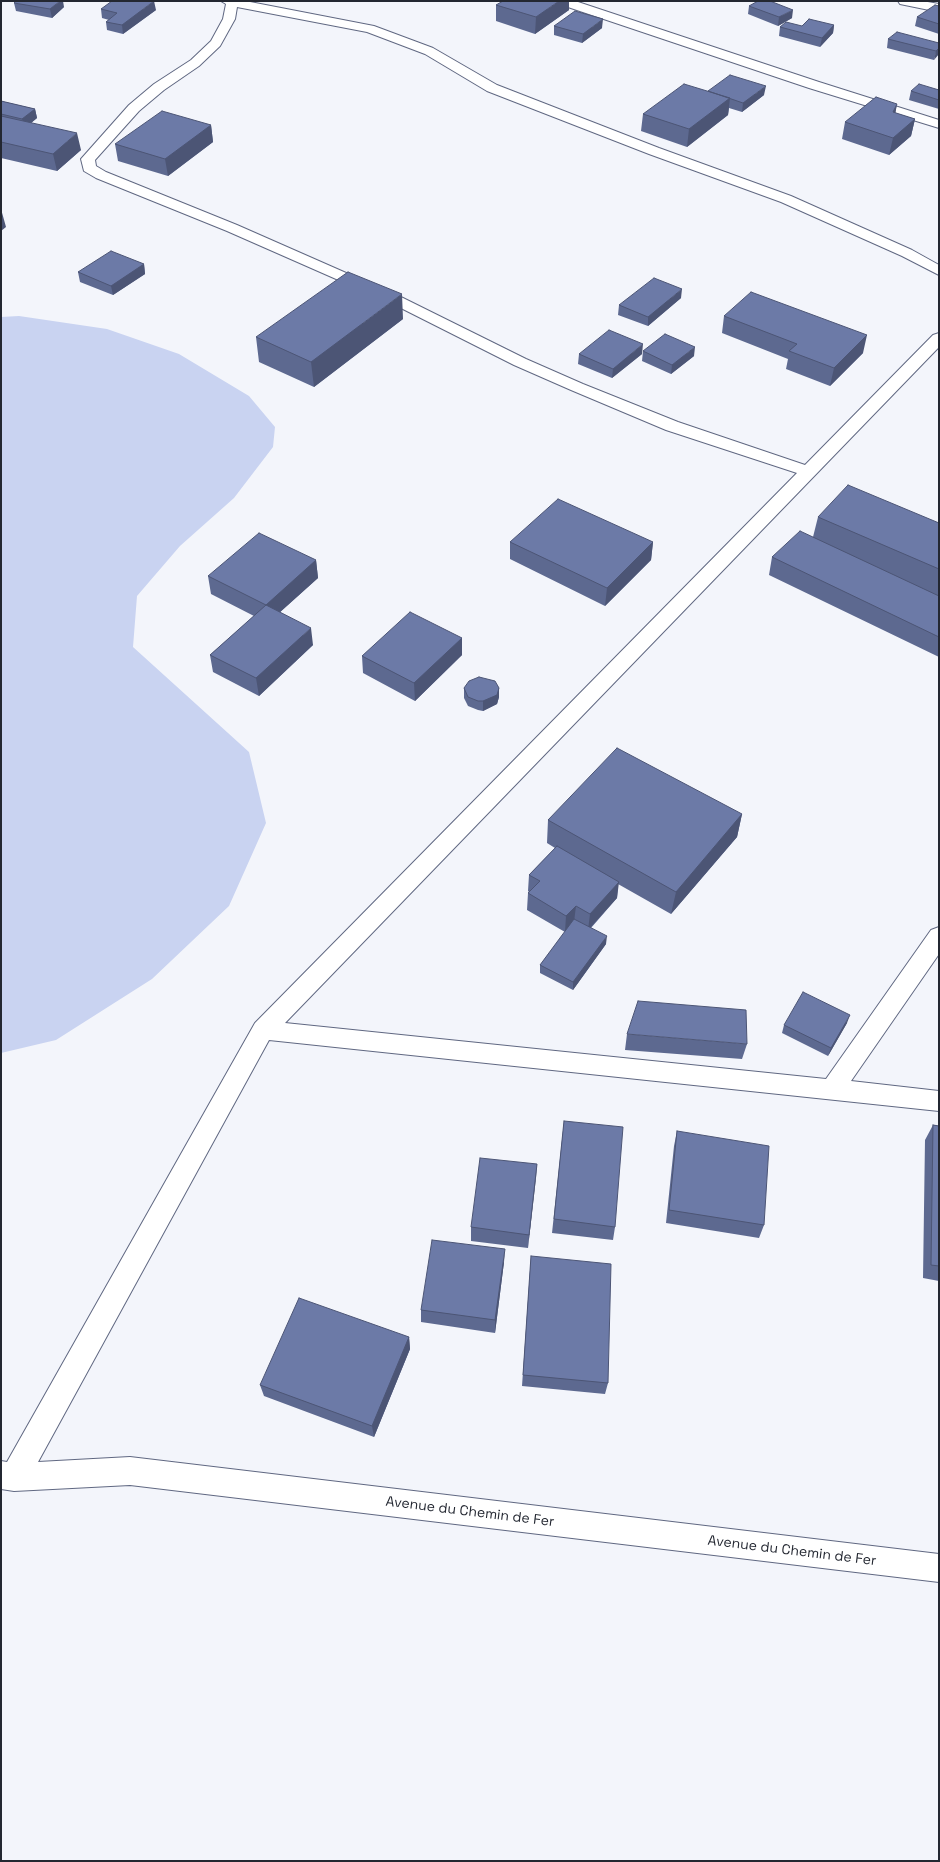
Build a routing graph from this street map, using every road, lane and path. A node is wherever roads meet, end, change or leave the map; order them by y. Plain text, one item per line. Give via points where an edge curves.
1 (563, 1) edge
2 (904, 1) edge
3 (230, 2) edge
4 (939, 8) edge
5 (939, 124) edge
6 (939, 272) edge
7 (939, 338) edge
8 (807, 471) junction
9 (939, 936) edge
10 (263, 1030) junction
11 (832, 1090) junction
12 (939, 1101) edge
13 (8, 1476) edge
14 (939, 1568) edge

1 - 5 street
2 - 4 street
3 - 6 street via 370,29 429,51 492,88 786,199 907,253
3 - 8 street via 229,19 216,43 195,63 159,87 134,108 88,159 89,168 100,175 232,228 398,301 520,362 577,387 672,426
7 - 8 street
8 - 10 street
9 - 11 street
10 - 11 street
10 - 13 street
11 - 12 street
13 - 14 street, Avenue du Chemin de Fer via 130,1471

